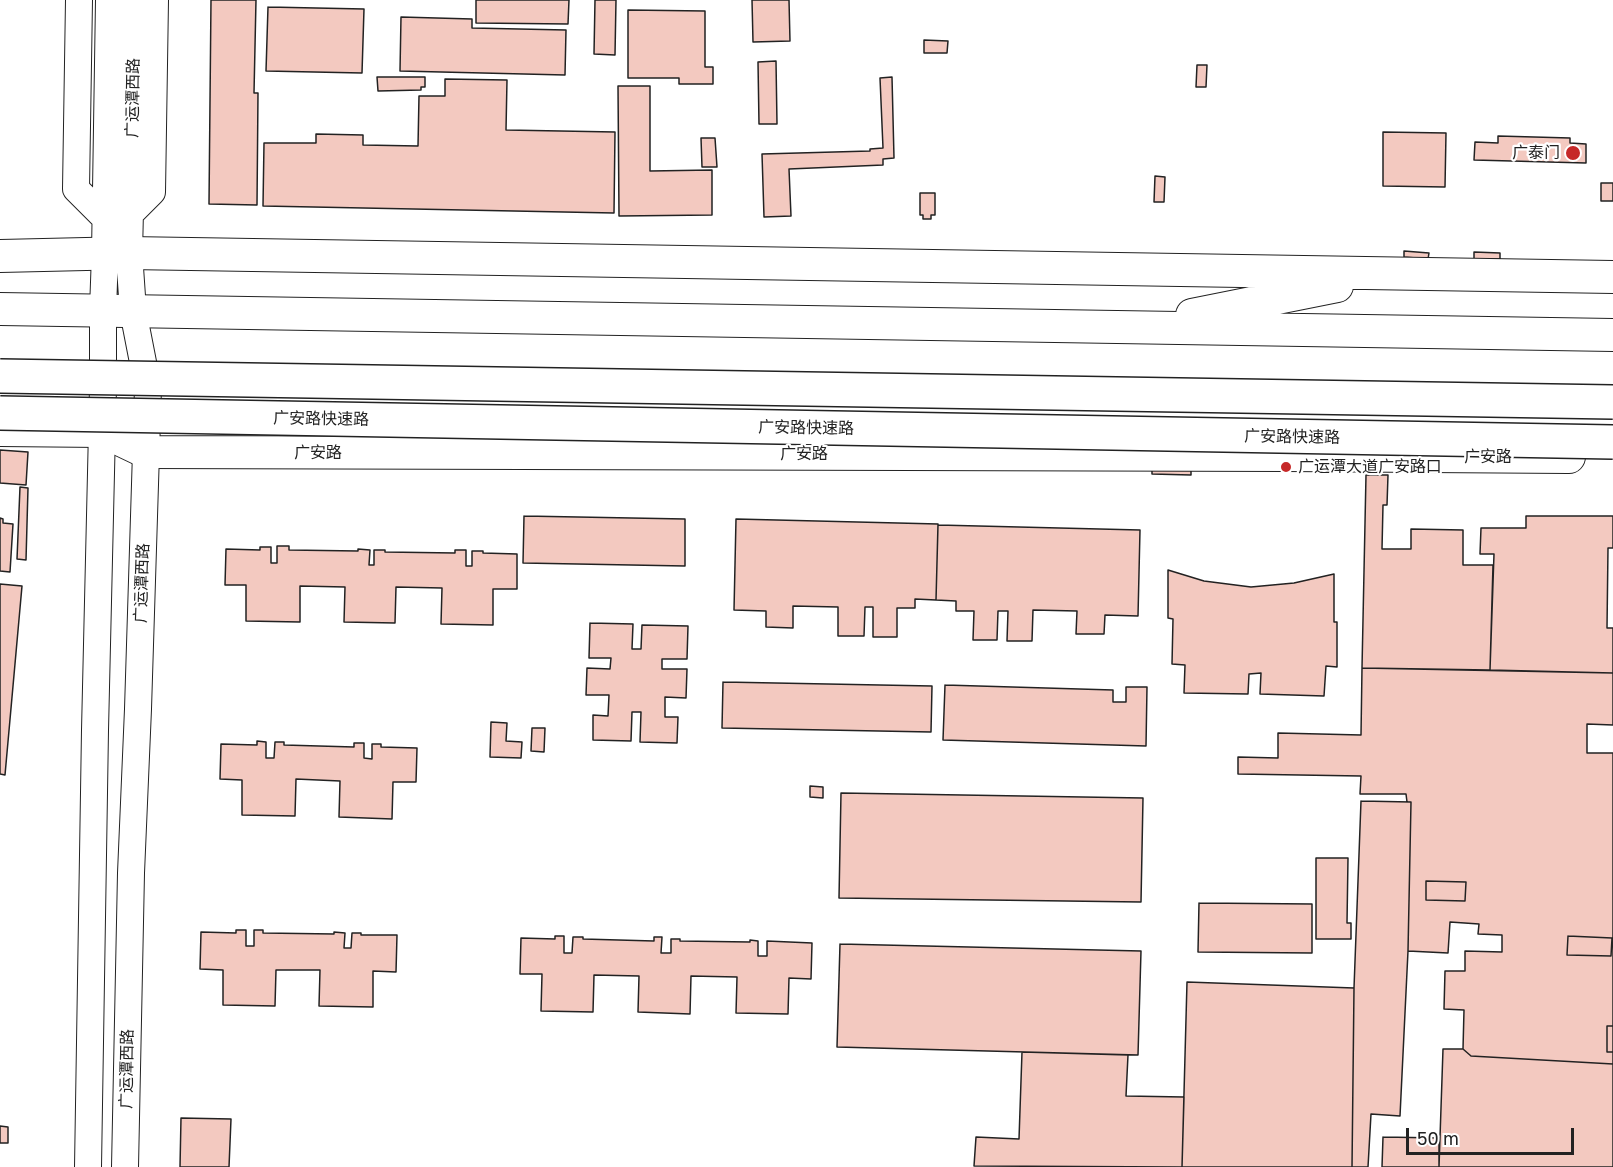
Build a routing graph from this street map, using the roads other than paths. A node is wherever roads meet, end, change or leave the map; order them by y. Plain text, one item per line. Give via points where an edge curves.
1 (80, 0) edge
2 (109, 0) edge
3 (135, 0) edge
4 (155, 0) edge
5 (118, 216) junction
6 (117, 253) junction
7 (0, 256) edge
8 (1397, 274) junction
9 (1613, 277) edge
10 (0, 309) edge
11 (103, 310) junction
12 (133, 311) junction
13 (1131, 327) junction
14 (1613, 335) edge
15 (0, 376) edge
16 (0, 386) edge
17 (103, 387) junction
18 (148, 388) junction
19 (1613, 389) edge
20 (1613, 402) edge
21 (0, 413) edge
22 (0, 430) edge
23 (102, 431) junction
24 (1613, 442) edge
25 (146, 452) junction
26 (1613, 458) edge
27 (88, 1167) edge
28 (125, 1167) edge

1 - 5 street via 76,189
2 - 5 street, 广运潭西路
3 - 5 street, 广运潭西路
4 - 5 street via 152,192
5 - 6 street, 广运潭西路
6 - 7 main road
6 - 8 main road
6 - 11 street, 广运潭西路
6 - 12 street, 广运潭西路
8 - 9 main road
8 - 13 main road
10 - 11 main road
11 - 12 main road
11 - 17 street, 广运潭西路
12 - 13 main road
12 - 18 street, 广运潭西路
13 - 14 main road
15 - 20 highway, bridge
16 - 17 main road
17 - 18 main road
17 - 23 street, 广运潭西路
18 - 19 main road
18 - 25 street, 广运潭西路
21 - 24 highway, 广安路快速路, bridge
22 - 23 main road, 广安路
23 - 25 main road, 广安路
23 - 27 street, 广运潭西路
25 - 26 main road, 广安路
25 - 28 street, 广运潭西路

